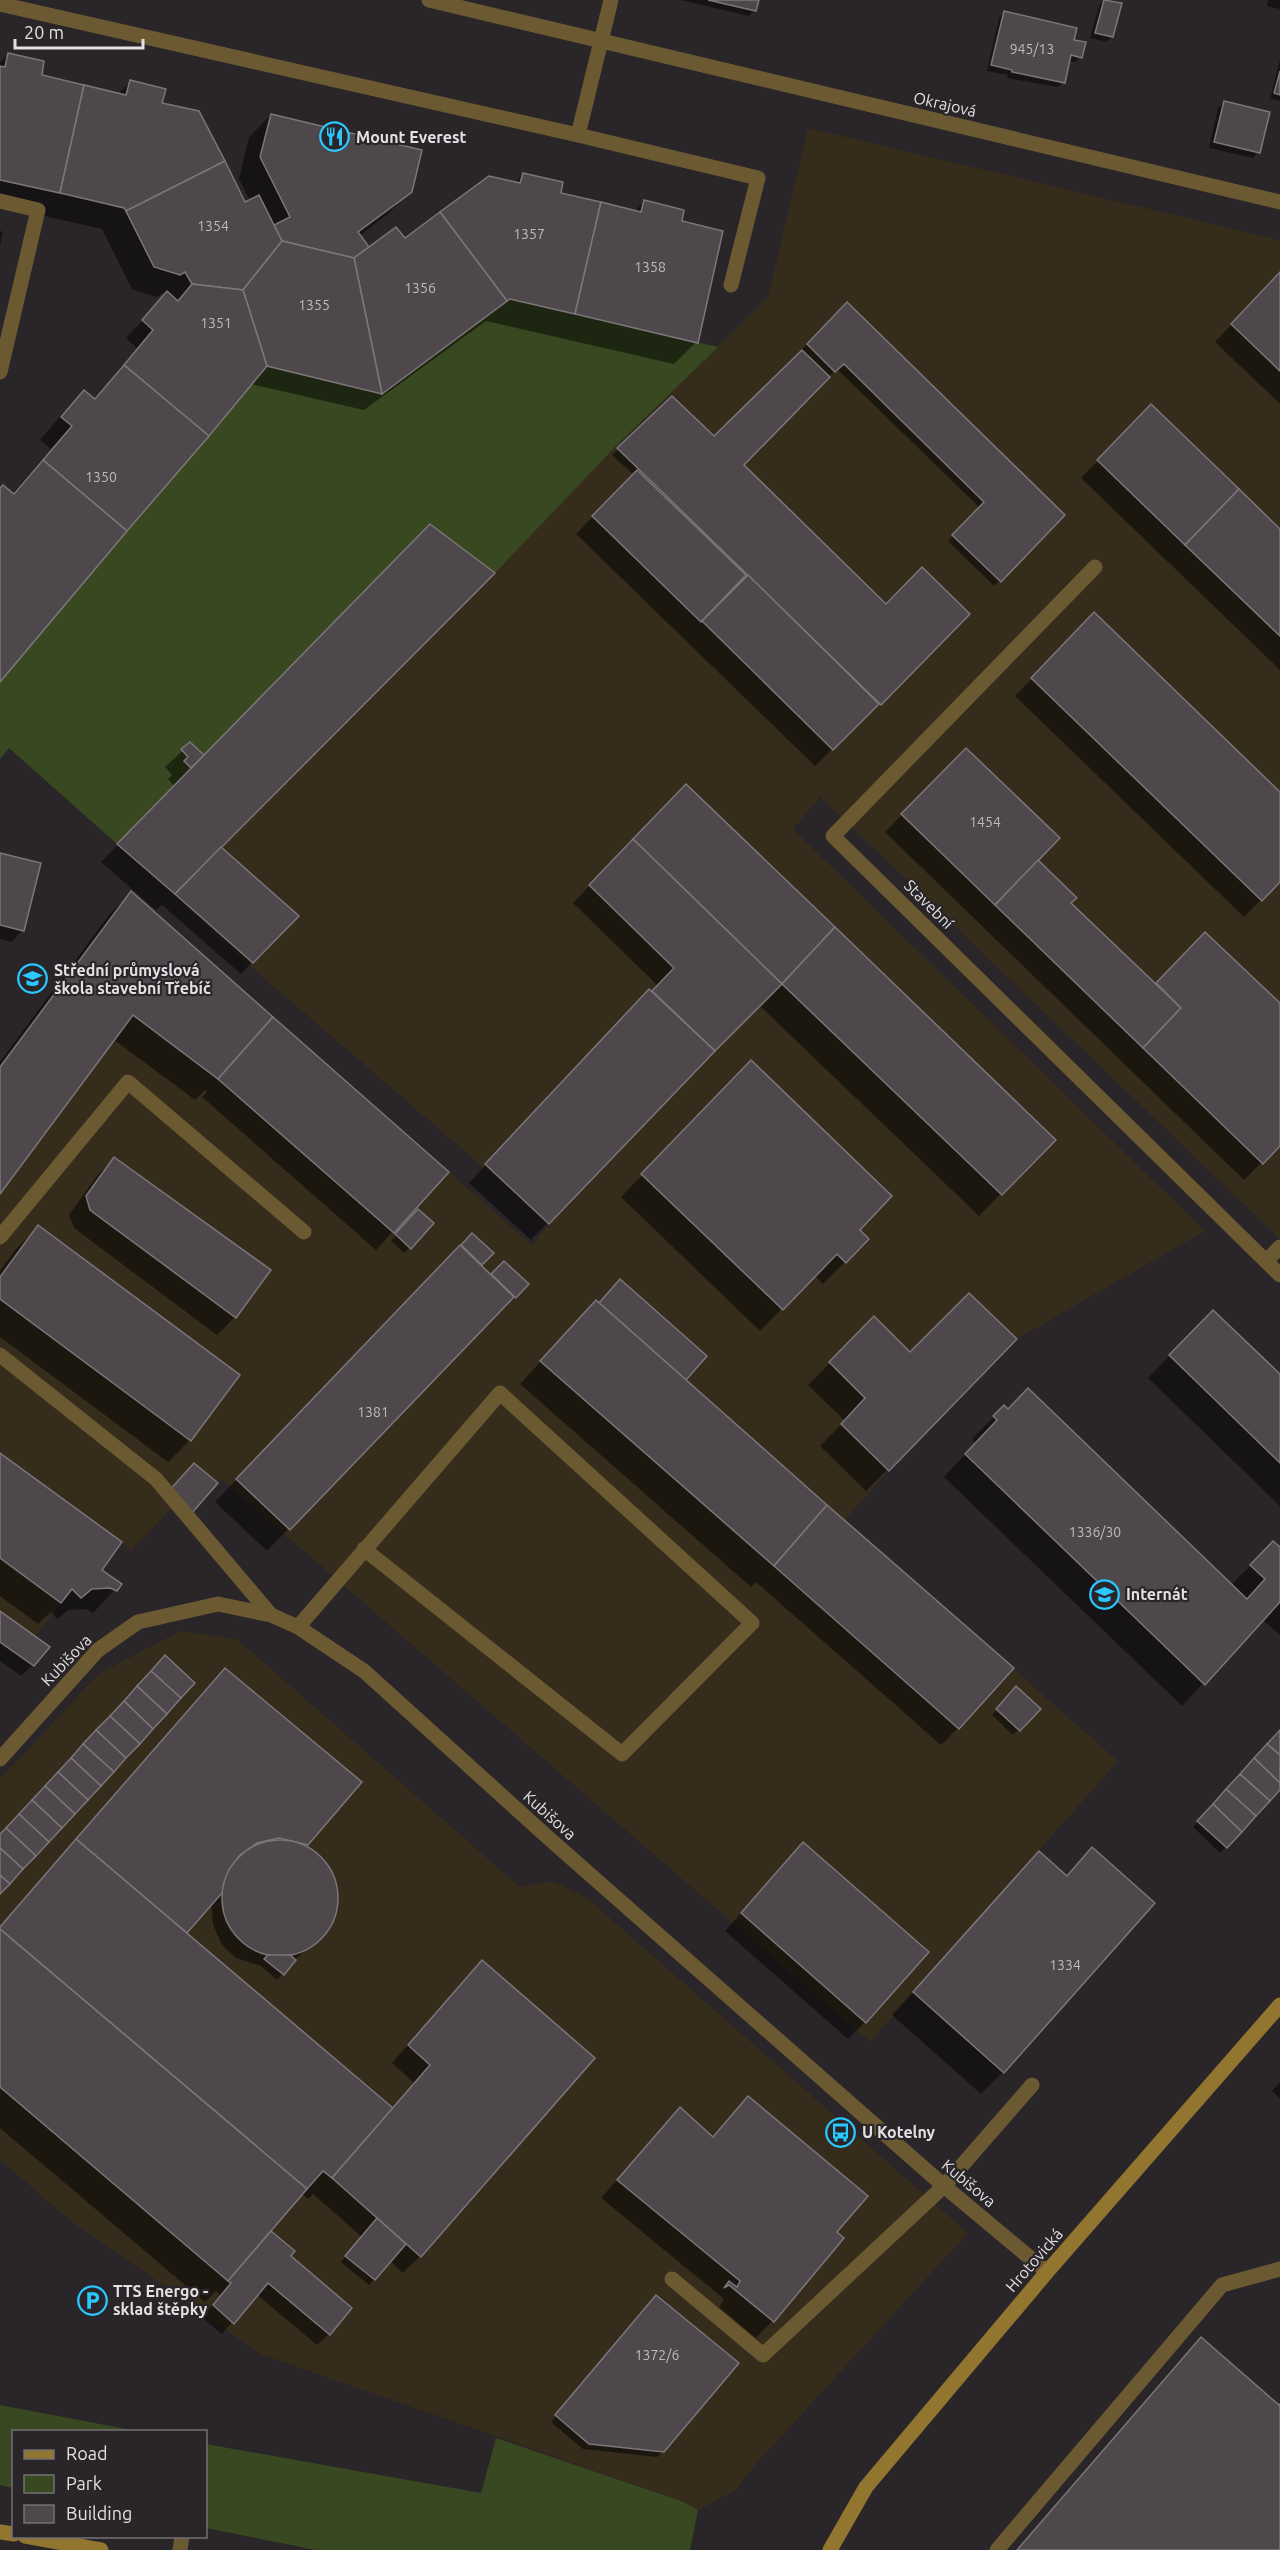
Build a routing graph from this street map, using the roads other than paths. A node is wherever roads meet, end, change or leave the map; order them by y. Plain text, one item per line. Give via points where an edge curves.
1 (429, 0) edge
2 (611, 0) edge
3 (0, 4) edge
4 (601, 41) junction
5 (578, 135) junction
6 (0, 201) edge
7 (1280, 202) edge
8 (731, 285) dead end
9 (0, 372) edge
10 (1095, 567) dead end
11 (304, 1232) dead end
12 (0, 1237) edge
13 (1280, 1247) edge
14 (1266, 1262) junction
15 (1280, 1275) edge
16 (0, 1355) edge
17 (364, 1549) junction
18 (271, 1615) junction
19 (298, 1627) junction
20 (0, 1759) edge
21 (1280, 2005) edge
22 (1032, 2085) dead end
23 (944, 2186) junction
24 (1280, 2269) edge
25 (1047, 2272) junction
26 (672, 2279) dead end
27 (36, 2538) edge
28 (101, 2550) edge
29 (830, 2550) edge
30 (997, 2550) edge

1 - 4 street, Okrajová
2 - 4 street
3 - 5 street
4 - 5 street
4 - 7 street, Okrajová
5 - 8 street via 758,178
6 - 9 street via 39,210
10 - 14 street, Stavební via 833,836
11 - 12 street via 128,1082
13 - 14 street
14 - 15 street, Stavební
16 - 18 street via 156,1479
17 - 17 street via 500,1393 752,1623 622,1754
17 - 19 street
18 - 19 street, Kubišova
18 - 20 street, Kubišova via 218,1604 138,1622 98,1650
19 - 23 street, Kubišova via 364,1671
21 - 25 main road, Hrotovická
22 - 23 street
23 - 25 street, Kubišova
23 - 26 street via 763,2355
24 - 30 street via 1222,2284
25 - 29 main road, Hrotovická via 866,2487
27 - 28 main road

